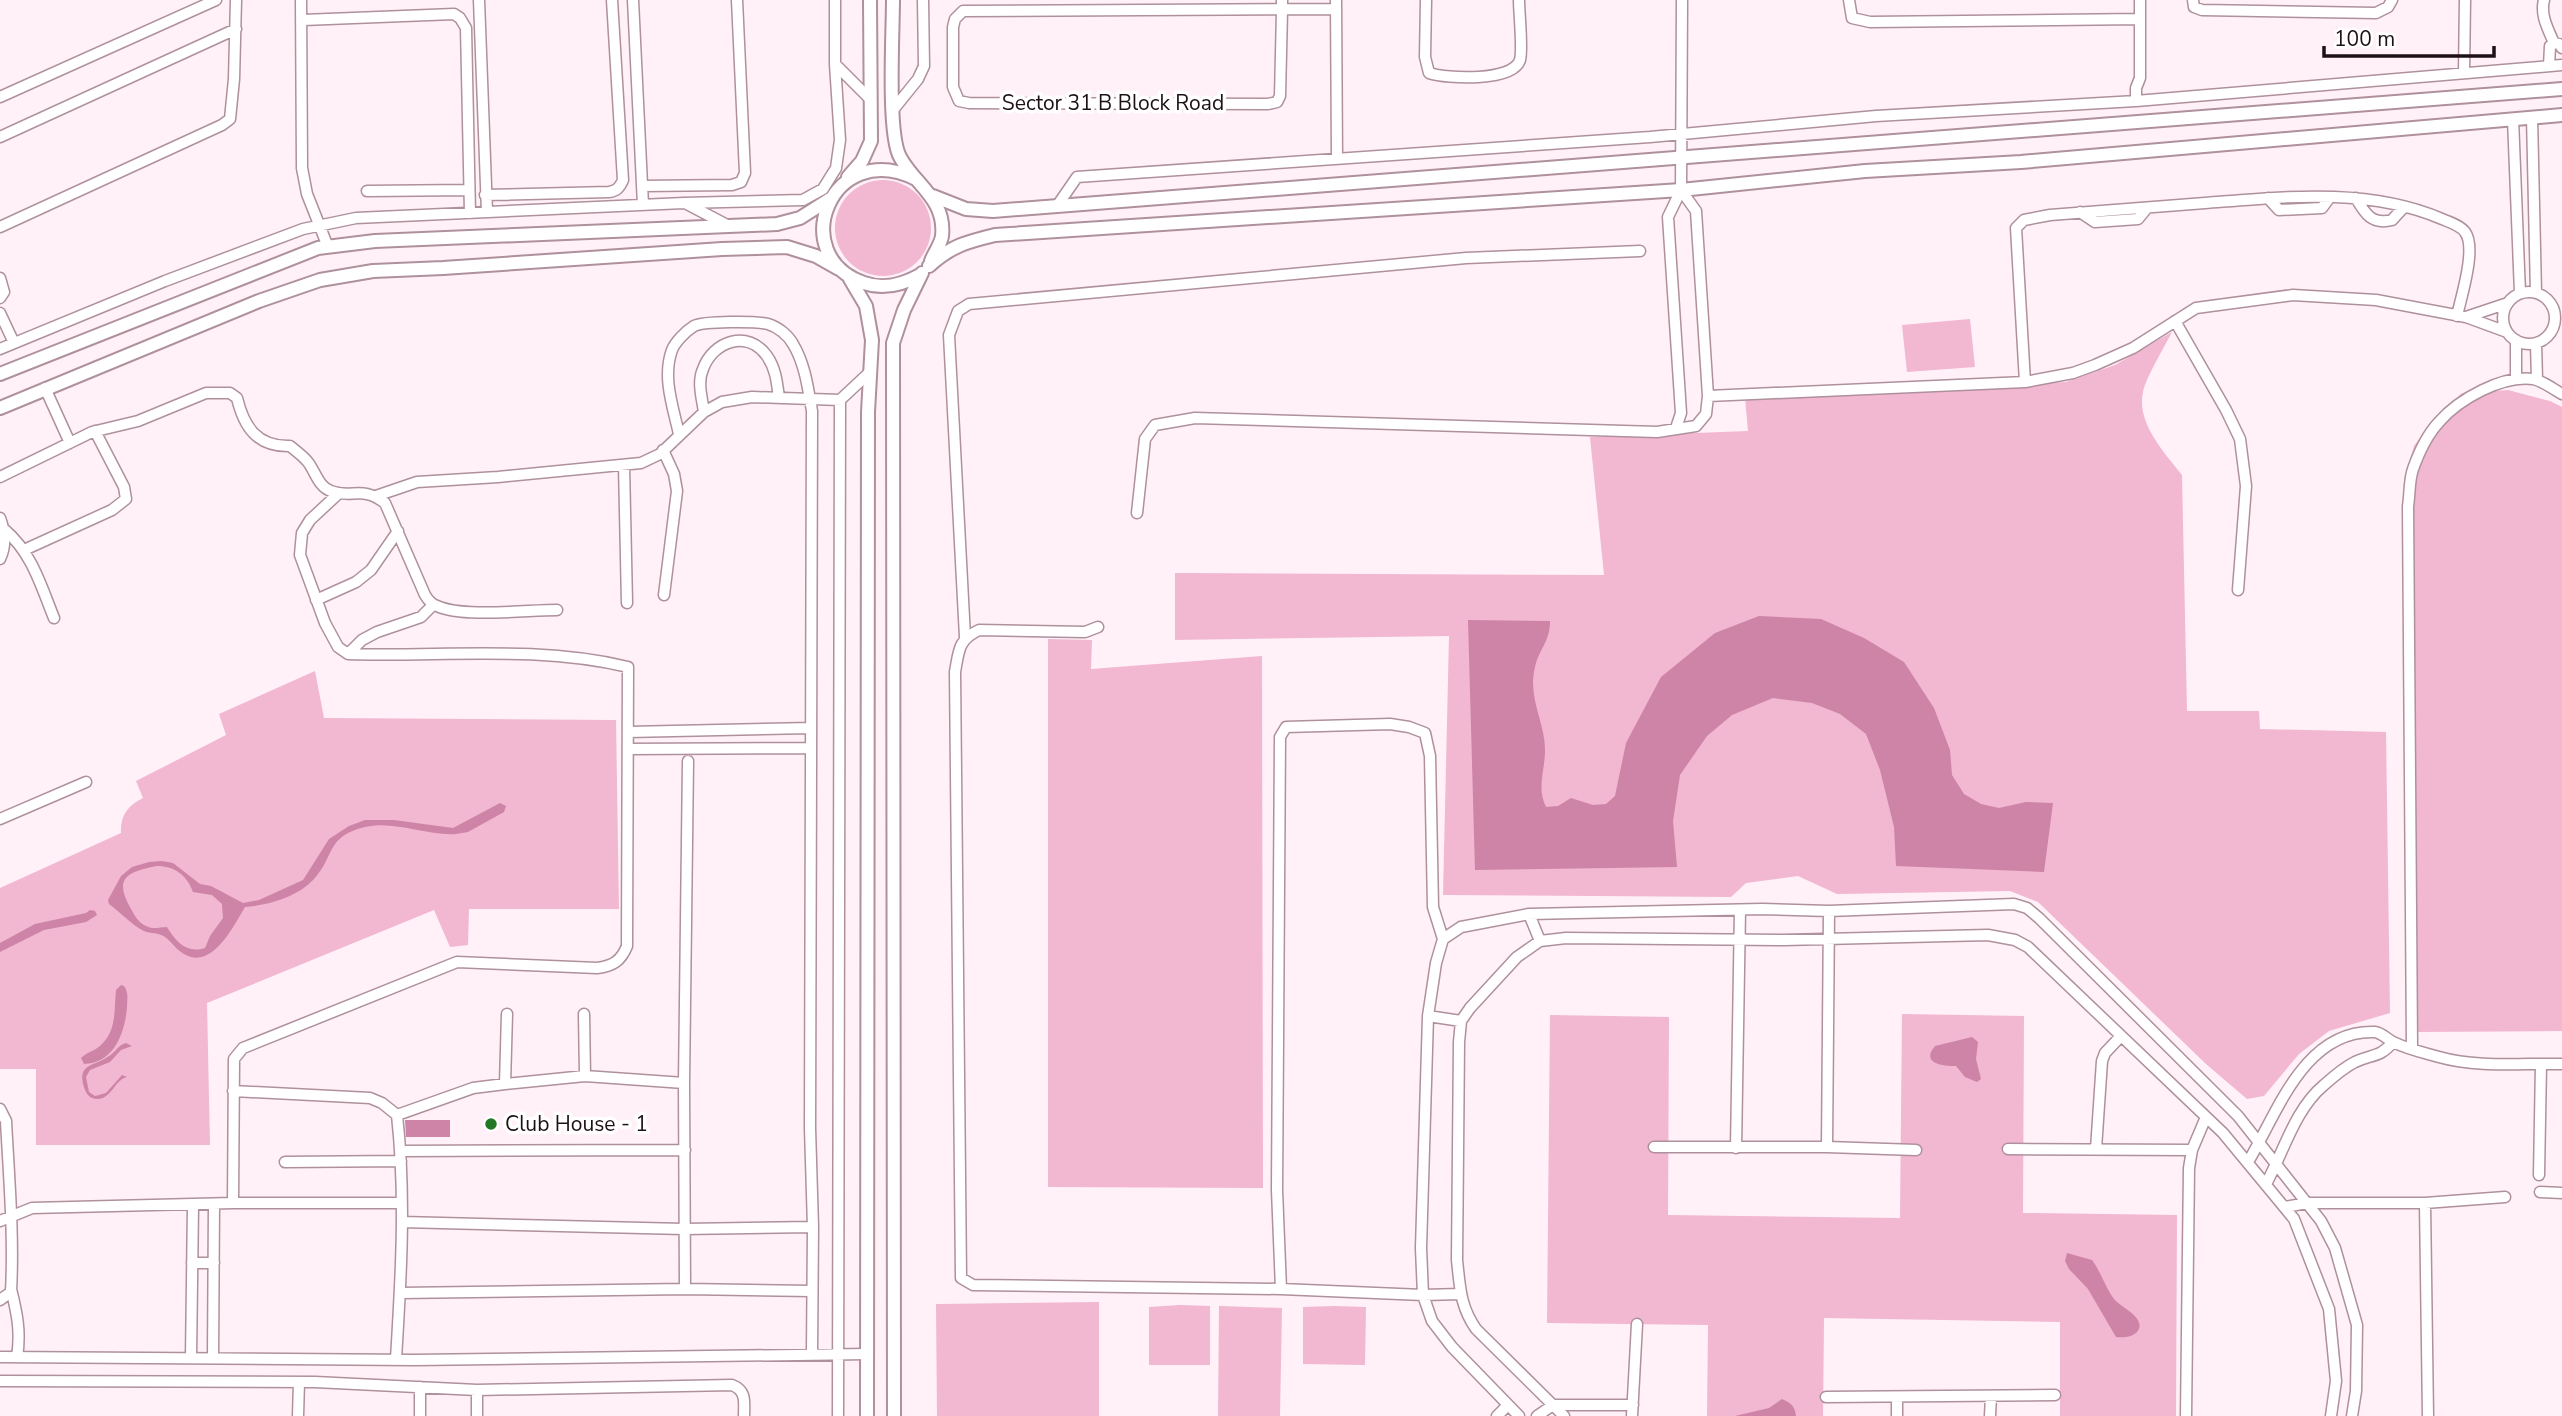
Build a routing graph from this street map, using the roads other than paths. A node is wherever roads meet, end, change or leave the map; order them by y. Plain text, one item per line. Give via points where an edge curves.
1 (216, 0) edge
2 (236, 0) edge
3 (301, 0) edge
4 (479, 0) edge
5 (612, 0) edge
6 (633, 0) edge
7 (737, 0) edge
8 (835, 0) edge
9 (870, 0) edge
10 (893, 0) edge
11 (923, 0) edge
12 (1426, 0) edge
13 (1519, 0) edge
14 (1682, 0) edge
15 (1849, 0) edge
16 (2140, 0) edge
17 (2193, 0) edge
18 (2392, 0) edge
19 (2465, 0) edge
20 (2544, 0) edge
21 (970, 5) edge
22 (1056, 5) edge
23 (1336, 5) edge
24 (1282, 6) edge
25 (2140, 19) junction
26 (303, 20) junction
27 (236, 29) junction
28 (2558, 46) edge
29 (835, 64) junction
30 (2562, 65) edge
31 (2549, 66) junction
32 (2464, 73) junction
33 (2562, 89) edge
34 (0, 97) edge
35 (871, 100) junction
36 (2141, 100) junction
37 (893, 110) junction
38 (2562, 115) edge
39 (2532, 117) junction
40 (2513, 119) junction
41 (1682, 134) junction
42 (0, 137) edge
43 (1682, 158) junction
44 (1337, 159) junction
45 (916, 179) junction
46 (642, 186) junction
47 (839, 188) junction
48 (469, 190) junction
49 (1681, 190) junction
50 (368, 191) dead end
51 (485, 195) junction
52 (933, 196) junction
53 (2356, 198) junction
54 (2516, 198) junction
55 (2534, 198) junction
56 (830, 200) junction
57 (684, 203) junction
58 (643, 205) junction
59 (1056, 206) junction
60 (2404, 207) junction
61 (487, 212) junction
62 (470, 213) junction
63 (320, 225) junction
64 (727, 225) junction
65 (0, 226) edge
66 (328, 247) junction
67 (1640, 251) dead end
68 (839, 269) junction
69 (925, 270) junction
70 (0, 278) edge
71 (850, 279) junction
72 (2519, 293) junction
73 (2536, 293) junction
74 (0, 298) edge
75 (2508, 303) junction
76 (2557, 306) edge
77 (0, 313) edge
78 (2461, 316) junction
79 (2175, 321) junction
80 (2557, 330) edge
81 (2507, 332) junction
82 (2516, 340) junction
83 (2536, 342) junction
84 (15, 343) junction
85 (0, 349) edge
86 (870, 372) junction
87 (0, 374) edge
88 (2516, 379) junction
89 (2537, 380) junction
90 (2025, 382) junction
91 (45, 388) junction
92 (2562, 394) edge
93 (1708, 396) junction
94 (779, 398) junction
95 (810, 399) junction
96 (840, 400) junction
97 (0, 408) edge
98 (704, 412) junction
99 (1676, 428) junction
100 (95, 431) junction
101 (679, 434) junction
102 (69, 443) junction
103 (663, 450) junction
104 (624, 466) junction
105 (0, 477) edge
106 (339, 493) junction
107 (376, 496) junction
108 (1138, 513) dead end
109 (0, 518) edge
110 (5, 530) junction
111 (398, 531) junction
112 (24, 550) junction
113 (0, 559) edge
114 (2238, 590) dead end
115 (664, 595) dead end
116 (316, 600) junction
117 (627, 603) dead end
118 (433, 605) junction
119 (557, 610) dead end
120 (54, 618) dead end
121 (1098, 627) dead end
122 (965, 637) junction
123 (348, 654) junction
124 (811, 728) junction
125 (628, 732) junction
126 (811, 748) junction
127 (628, 749) junction
128 (688, 761) dead end
129 (86, 782) dead end
130 (0, 819) edge
131 (1740, 910) junction
132 (1829, 911) junction
133 (1529, 914) junction
134 (1443, 939) junction
135 (1740, 939) junction
136 (1830, 939) junction
137 (1540, 941) junction
138 (507, 1014) dead end
139 (584, 1014) dead end
140 (1428, 1016) junction
141 (1461, 1021) junction
142 (2121, 1036) junction
143 (2393, 1042) junction
144 (2412, 1048) junction
145 (2540, 1063) junction
146 (2562, 1064) edge
147 (585, 1076) junction
148 (684, 1083) junction
149 (505, 1084) junction
150 (233, 1091) junction
151 (0, 1109) edge
152 (397, 1115) junction
153 (2206, 1117) junction
154 (2260, 1143) junction
155 (1654, 1147) dead end
156 (1827, 1147) junction
157 (1736, 1148) junction
158 (2008, 1149) dead end
159 (2095, 1149) junction
160 (685, 1150) junction
161 (1916, 1150) dead end
162 (2192, 1150) junction
163 (401, 1156) junction
164 (285, 1162) dead end
165 (2248, 1163) junction
166 (2276, 1165) junction
167 (2539, 1175) dead end
168 (2266, 1184) junction
169 (2540, 1192) dead end
170 (2562, 1193) edge
171 (2505, 1197) dead end
172 (233, 1203) junction
173 (401, 1203) junction
174 (2307, 1203) junction
175 (2425, 1203) junction
176 (214, 1204) junction
177 (193, 1205) junction
178 (2285, 1207) junction
179 (12, 1216) junction
180 (0, 1221) edge
181 (402, 1222) junction
182 (813, 1227) junction
183 (684, 1229) junction
184 (192, 1263) junction
185 (214, 1264) junction
186 (11, 1288) junction
187 (685, 1289) junction
188 (1281, 1289) junction
189 (812, 1291) junction
190 (400, 1293) junction
191 (1461, 1294) junction
192 (1423, 1295) junction
193 (0, 1300) edge
194 (1637, 1324) dead end
195 (812, 1354) junction
196 (838, 1354) junction
197 (867, 1354) junction
198 (0, 1357) edge
199 (17, 1357) junction
200 (191, 1358) junction
201 (213, 1358) junction
202 (396, 1359) junction
203 (0, 1381) edge
204 (299, 1382) junction
205 (420, 1387) junction
206 (477, 1390) junction
207 (2055, 1395) dead end
208 (1991, 1396) junction
209 (1826, 1397) dead end
210 (1897, 1398) junction
211 (1508, 1405) junction
212 (1553, 1405) junction
213 (1633, 1410) edge
214 (298, 1416) edge
215 (420, 1416) edge
216 (477, 1416) edge
217 (744, 1416) edge
218 (838, 1416) edge
219 (867, 1416) edge
220 (894, 1416) edge
221 (1497, 1416) edge
222 (1519, 1416) edge
223 (1536, 1416) edge
224 (1564, 1416) edge
225 (1897, 1416) edge
226 (1990, 1416) edge
227 (2186, 1416) edge
228 (2331, 1416) edge
229 (2352, 1416) edge
230 (2428, 1416) edge

1 - 34 street
2 - 27 street
3 - 26 street
4 - 51 street
5 - 51 street via 621,185 609,192
6 - 46 street
7 - 46 street via 745,173 741,182
8 - 29 street
9 - 35 street
10 - 37 street
11 - 37 street via 924,66
12 - 13 street via 1425,57 1429,73 1442,77 1513,70 1520,59
14 - 41 street
15 - 25 street via 1852,18 1870,22
16 - 25 street
17 - 18 street via 2194,7 2202,10 2376,13
19 - 32 street
20 - 28 street via 2545,22
21 - 22 street, Sector 31 B Block Road
21 - 24 street, Sector 31 B Block Road via 959,13 953,27 953,87 959,101 1254,104 1277,102 1280,96
22 - 24 street, Sector 31 B Block Road
23 - 24 street, Sector 31 B Block Road
23 - 44 street, Sector 31 B Block Road
25 - 36 street via 2140,78 2146,88
26 - 48 street via 454,14 460,18 466,28
26 - 63 street via 302,167
27 - 42 street
27 - 65 street via 232,110 222,125
28 - 31 street via 2550,46
29 - 35 street
29 - 57 street via 840,140 836,168 822,189 803,201
30 - 31 street
31 - 32 street
32 - 36 street
33 - 43 street
35 - 47 street via 871,141 862,161
36 - 41 street via 1876,116
37 - 45 street via 898,155
38 - 39 street
39 - 40 street
39 - 55 street
40 - 49 street
40 - 54 street
41 - 43 street
41 - 44 street
43 - 49 street
43 - 59 street
44 - 59 street via 1077,177
45 - 47 street via 892,170 868,170
45 - 52 street
46 - 58 street
47 - 56 street
48 - 50 street
48 - 62 street
49 - 69 street via 995,236 945,251
49 - 93 street via 1696,211
49 - 99 street via 1668,217 1681,413
51 - 61 street
52 - 59 street via 966,209
52 - 69 street via 942,237
53 - 60 street
53 - 60 street via 2376,221 2392,220
53 - 90 street via 2330,197 2322,208 2279,210 2268,198 2147,208 2138,219 2095,222 2080,212 2024,220 2016,228
54 - 55 street
54 - 72 street
55 - 73 street
56 - 64 street via 800,218 777,224
56 - 68 street via 823,229 827,249
57 - 58 street
57 - 64 street
58 - 61 street
60 - 78 street via 2454,224 2468,237
61 - 62 street
62 - 63 street via 356,218
63 - 66 street
63 - 84 street via 165,281
64 - 66 street
66 - 87 street
67 - 122 street via 1466,258 969,304 958,311 949,335
68 - 71 street
68 - 91 street via 786,247 373,271 320,280 271,297
69 - 71 street via 905,284 877,288
69 - 220 street via 893,343
70 - 74 street via 4,292
71 - 86 street via 866,306 872,340
72 - 73 street
72 - 75 street
73 - 76 street
75 - 78 street
75 - 81 street via 2503,317
76 - 80 street
77 - 84 street
78 - 79 street via 2376,300 2293,295 2196,308
78 - 81 street
79 - 90 street via 2095,365
79 - 114 street via 2240,439 2246,486
80 - 83 street
81 - 82 street
82 - 83 street
82 - 88 street
83 - 89 street
84 - 85 street
86 - 96 street
86 - 197 street
88 - 89 street
88 - 144 street via 2489,387 2440,421 2411,472
89 - 92 street
90 - 93 street
91 - 97 street
91 - 102 street
93 - 99 street via 1701,422
94 - 95 street
94 - 98 street via 722,402
94 - 98 street via 776,372 766,355 740,339 726,342 703,369
95 - 96 street
95 - 101 street via 804,369 793,343 781,330 767,324 695,325 673,347 668,365
95 - 124 street
96 - 196 street
98 - 101 street
99 - 108 street via 1657,432 1195,418 1155,425 1145,439
100 - 102 street
100 - 106 street via 138,421 206,393 230,393 237,398 250,431 276,446 290,446 307,461 323,486
100 - 112 street via 126,499 112,510
101 - 103 street
102 - 105 street
103 - 104 street via 641,463
103 - 115 street via 677,492
104 - 107 street via 417,482
104 - 117 street
106 - 107 street
106 - 116 street via 302,533 300,555
107 - 111 street via 385,503
109 - 110 street
110 - 112 street
110 - 113 street
111 - 116 street via 371,570
111 - 118 street
112 - 120 street
116 - 123 street via 338,648
118 - 119 street via 470,611
118 - 123 street via 421,617 362,640
121 - 122 street via 1085,632 979,630
122 - 188 street via 956,672 961,1278 973,1284
123 - 125 street via 509,653 588,657 628,667
124 - 125 street
124 - 126 street
125 - 127 street
126 - 127 street
126 - 182 street
127 - 150 street via 627,946 623,956 611,966 597,968 457,962 243,1048 234,1059
128 - 148 street
129 - 130 street
131 - 132 street
131 - 133 street
131 - 135 street
132 - 136 street
132 - 154 street via 2014,904 2027,908
133 - 134 street via 1461,927
133 - 137 street
134 - 140 street
134 - 188 street via 1433,906 1430,756 1425,733 1390,724 1282,730 1277,1190
135 - 136 street
135 - 137 street via 1566,937
135 - 157 street
136 - 142 street via 1988,935 2015,940 2028,947
136 - 156 street
137 - 141 street via 1492,981
138 - 149 street
139 - 147 street
140 - 141 street
140 - 192 street
141 - 191 street via 1457,1260
142 - 153 street
142 - 159 street via 2102,1061
143 - 144 street
143 - 154 street via 2378,1032 2325,1047 2294,1079
143 - 166 street via 2384,1053 2355,1062 2316,1093 2300,1114
144 - 145 street via 2461,1062
145 - 146 street
145 - 167 street
147 - 148 street
147 - 149 street
148 - 160 street
149 - 152 street via 473,1088
150 - 152 street via 370,1098
150 - 172 street
151 - 179 street via 6,1121
152 - 163 street
153 - 162 street
153 - 165 street
154 - 165 street
154 - 166 street
155 - 157 street
156 - 157 street
156 - 161 street
158 - 159 street
159 - 162 street
160 - 163 street
160 - 183 street
162 - 227 street
163 - 164 street
163 - 173 street
165 - 168 street
166 - 168 street
166 - 174 street
168 - 178 street
169 - 170 street
171 - 175 street
172 - 173 street
172 - 176 street
173 - 181 street
174 - 175 street
174 - 178 street
174 - 229 street via 2335,1248 2357,1325
175 - 230 street
176 - 177 street
176 - 185 street
177 - 179 street via 32,1208
177 - 184 street
178 - 228 street via 2306,1245 2329,1309 2336,1381
179 - 180 street
179 - 186 street
181 - 183 street
181 - 190 street
182 - 183 street
182 - 189 street
183 - 187 street
184 - 185 street
184 - 200 street
185 - 201 street
186 - 193 street
186 - 199 street via 19,1320
187 - 189 street
187 - 190 street
188 - 192 street
189 - 195 street
190 - 202 street
191 - 192 street
191 - 212 street via 1465,1313 1476,1329
192 - 211 street via 1438,1330
194 - 213 street
195 - 196 street
195 - 202 street
196 - 197 street
196 - 218 street
197 - 219 street
198 - 199 street
199 - 200 street
200 - 201 street
201 - 202 street
203 - 204 street
204 - 205 street
204 - 214 street
205 - 206 street
205 - 215 street
206 - 216 street
206 - 217 street via 732,1385 744,1396
207 - 208 street
208 - 210 street
208 - 226 street
209 - 210 street
210 - 225 street
211 - 221 street
211 - 222 street
212 - 213 street
212 - 223 street
212 - 224 street

